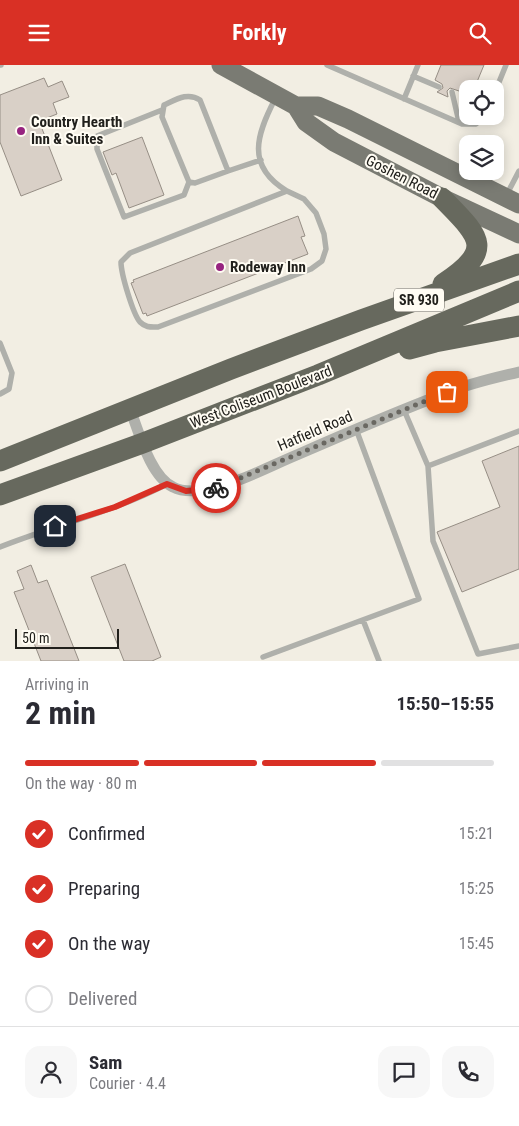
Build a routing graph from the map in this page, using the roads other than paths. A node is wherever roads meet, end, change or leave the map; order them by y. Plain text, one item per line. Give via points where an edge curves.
1 (327, 65) edge
2 (418, 65) edge
3 (506, 65) edge
4 (230, 67) edge
5 (414, 76) junction
6 (500, 80) edge
7 (439, 87) dead end
8 (452, 92) dead end
9 (278, 94) junction
10 (404, 99) junction
11 (296, 106) junction
12 (162, 110) junction
13 (458, 122) joint
14 (261, 160) junction
15 (228, 171) junction
16 (519, 171) edge
17 (189, 182) junction
18 (287, 191) junction
19 (442, 198) junction
20 (512, 201) edge
21 (519, 234) edge
22 (519, 264) edge
23 (519, 291) edge
24 (419, 300) junction
25 (519, 326) edge
26 (0, 343) edge
27 (519, 372) edge
28 (318, 375) junction
29 (0, 394) edge
30 (130, 409) junction
31 (404, 410) junction
32 (356, 429) junction
33 (519, 431) edge
34 (142, 443) junction
35 (0, 461) edge
36 (428, 466) junction
37 (167, 484) junction
38 (0, 495) edge
39 (0, 547) edge
40 (363, 620) junction
41 (519, 646) edge
42 (263, 657) dead end
43 (379, 661) edge

1 - 10 lane
2 - 5 lane
3 - 6 lane
4 - 9 main road, Goshen Road
5 - 7 lane
5 - 10 lane
8 - 13 lane
9 - 11 main road, Goshen Road
9 - 14 lane via 263,123 257,144
10 - 13 lane
11 - 19 main road, Goshen Road via 306,122 334,142
11 - 20 main road, Goshen Road via 318,106 348,119
12 - 15 lane via 164,105 186,96 200,100
12 - 17 lane via 165,126
12 - 17 lane via 98,135 97,149 124,217 184,195
14 - 15 lane
14 - 18 lane via 274,183
15 - 17 lane via 195,183
16 - 20 lane
18 - 18 lane via 130,253 122,262 121,274 140,321 148,327 158,327 311,269 322,261 326,249 316,213 304,199
19 - 21 main road, Goshen Road
19 - 24 highway via 467,224 478,247 468,266
22 - 24 highway, SR 930
23 - 28 highway, West Coliseum Boulevard
24 - 30 highway, SR 930
25 - 28 highway via 435,342
26 - 29 lane via 12,373 9,389
27 - 31 street, Hatfield Road via 480,381
28 - 34 highway, West Coliseum Boulevard
30 - 34 street
30 - 35 highway, SR 930
31 - 32 street, Hatfield Road
31 - 36 lane
32 - 37 street, Hatfield Road via 218,487 186,491
32 - 40 lane via 419,599
33 - 36 lane
34 - 37 street
34 - 38 highway, West Coliseum Boulevard
36 - 41 lane via 433,541 478,654
37 - 39 lane via 115,507
40 - 42 lane
40 - 43 lane

